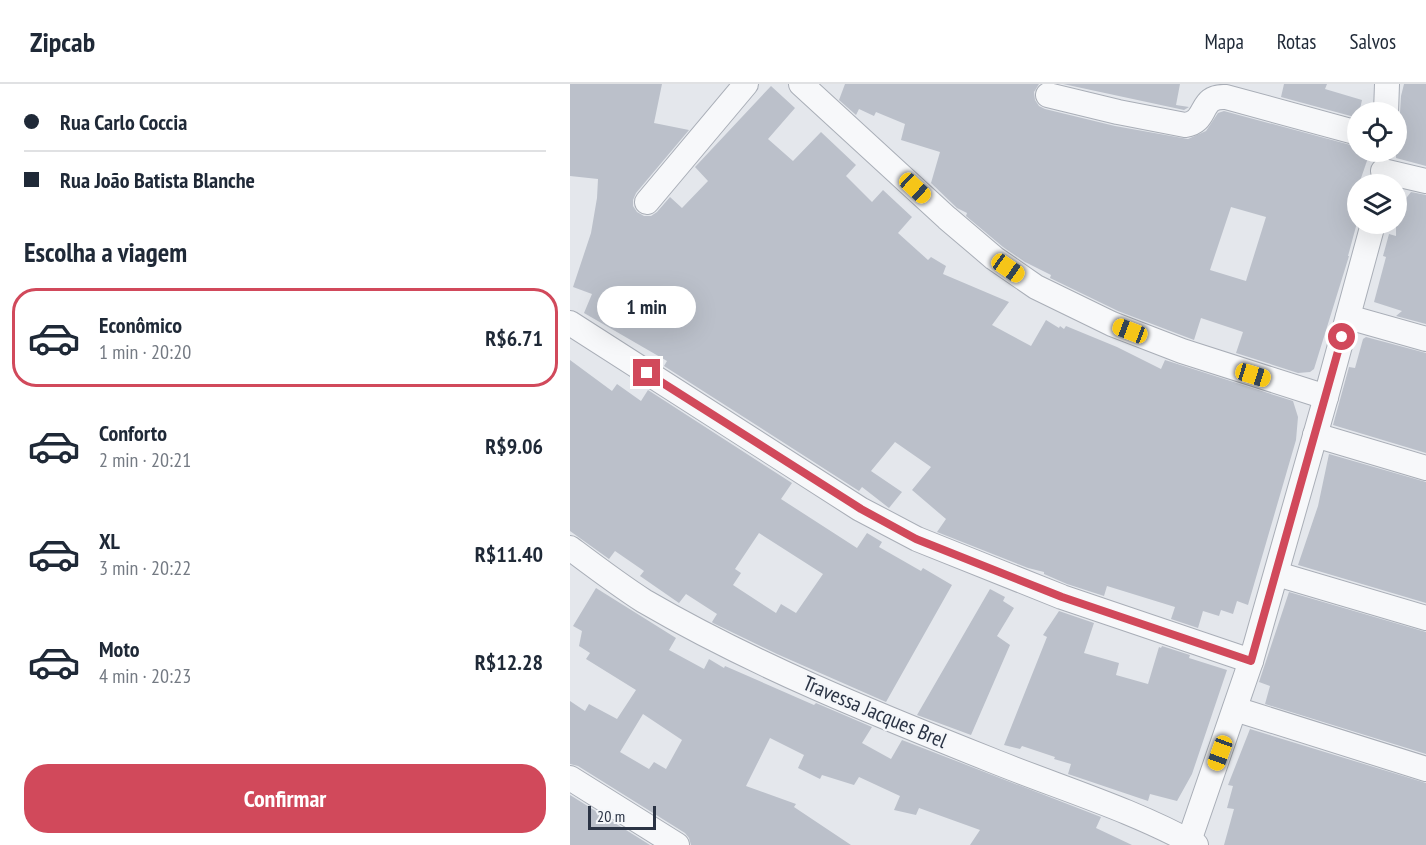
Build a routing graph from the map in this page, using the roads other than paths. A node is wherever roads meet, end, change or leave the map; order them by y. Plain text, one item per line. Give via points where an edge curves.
1 (746, 84) edge
2 (801, 84) edge
3 (1387, 84) edge
4 (1048, 95) dead end
5 (1386, 102) edge
6 (1347, 130) edge
7 (1383, 169) edge
8 (1426, 182) edge
9 (647, 202) dead end
10 (1370, 234) edge
11 (1348, 317) junction
12 (570, 323) edge
13 (1426, 339) edge
14 (1326, 397) junction
15 (1315, 435) junction
16 (1426, 468) edge
17 (572, 553) edge
18 (1277, 574) junction
19 (1426, 618) edge
20 (1251, 661) junction
21 (1235, 709) junction
22 (1426, 769) edge
23 (572, 786) edge
24 (1193, 843) edge
25 (677, 845) edge

1 - 9 street
2 - 14 street via 947,218 1036,287 1112,324
3 - 5 street
4 - 6 street via 1185,125 1198,120 1208,100 1226,97
7 - 8 street
10 - 11 street
11 - 13 street
11 - 14 street
12 - 20 street via 861,509 916,539 1062,597
14 - 15 street
15 - 16 street
15 - 18 street
17 - 24 street, Travessa Jacques Brel via 642,599 726,646 896,722 1150,821
18 - 19 street
18 - 20 street
20 - 21 street
21 - 22 street
21 - 24 street
23 - 25 street

